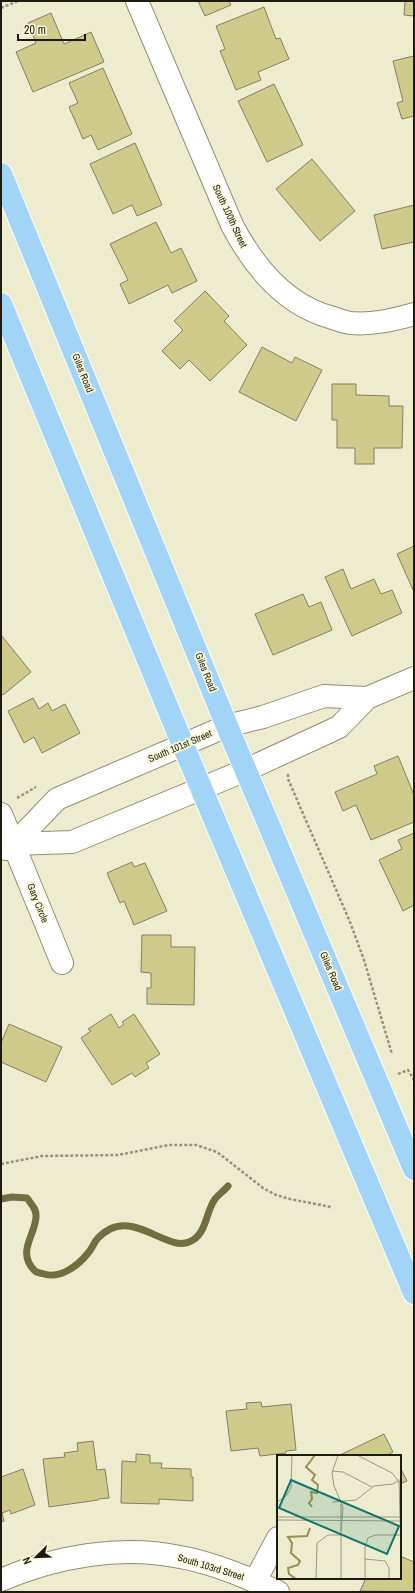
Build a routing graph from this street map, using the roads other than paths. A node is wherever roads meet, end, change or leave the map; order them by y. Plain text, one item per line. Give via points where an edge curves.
1 (137, 1) edge
2 (1, 174) edge
3 (1, 304) edge
4 (414, 314) edge
5 (414, 678) edge
6 (367, 698) junction
7 (228, 726) junction
8 (183, 745) junction
9 (246, 770) junction
10 (201, 789) junction
11 (1, 814) edge
12 (7, 848) edge
13 (62, 963) dead end
14 (414, 1169) edge
15 (414, 1293) edge
16 (277, 1540) edge
17 (1, 1580) edge
18 (255, 1581) junction
19 (278, 1592) edge

1 - 4 street, South 100th Street via 232,225 245,249 267,276 292,300 318,314 350,323 388,322
2 - 7 main road, Giles Road
3 - 8 main road
5 - 6 street, South 101st Street
6 - 7 street, South 101st Street via 324,696
6 - 9 street, South 101st Street via 339,727
7 - 8 street, South 101st Street
7 - 9 main road, Giles Road
8 - 10 main road
8 - 12 street, South 101st Street via 57,800
9 - 10 street, South 101st Street
9 - 14 main road, Giles Road
10 - 12 street, South 101st Street via 72,842
10 - 15 main road
11 - 12 street, Gary Circle
12 - 13 street, Gary Circle
16 - 18 street
17 - 18 street, South 103rd Street via 41,1565 70,1558 127,1553 180,1557
18 - 19 street, South 103rd Street

